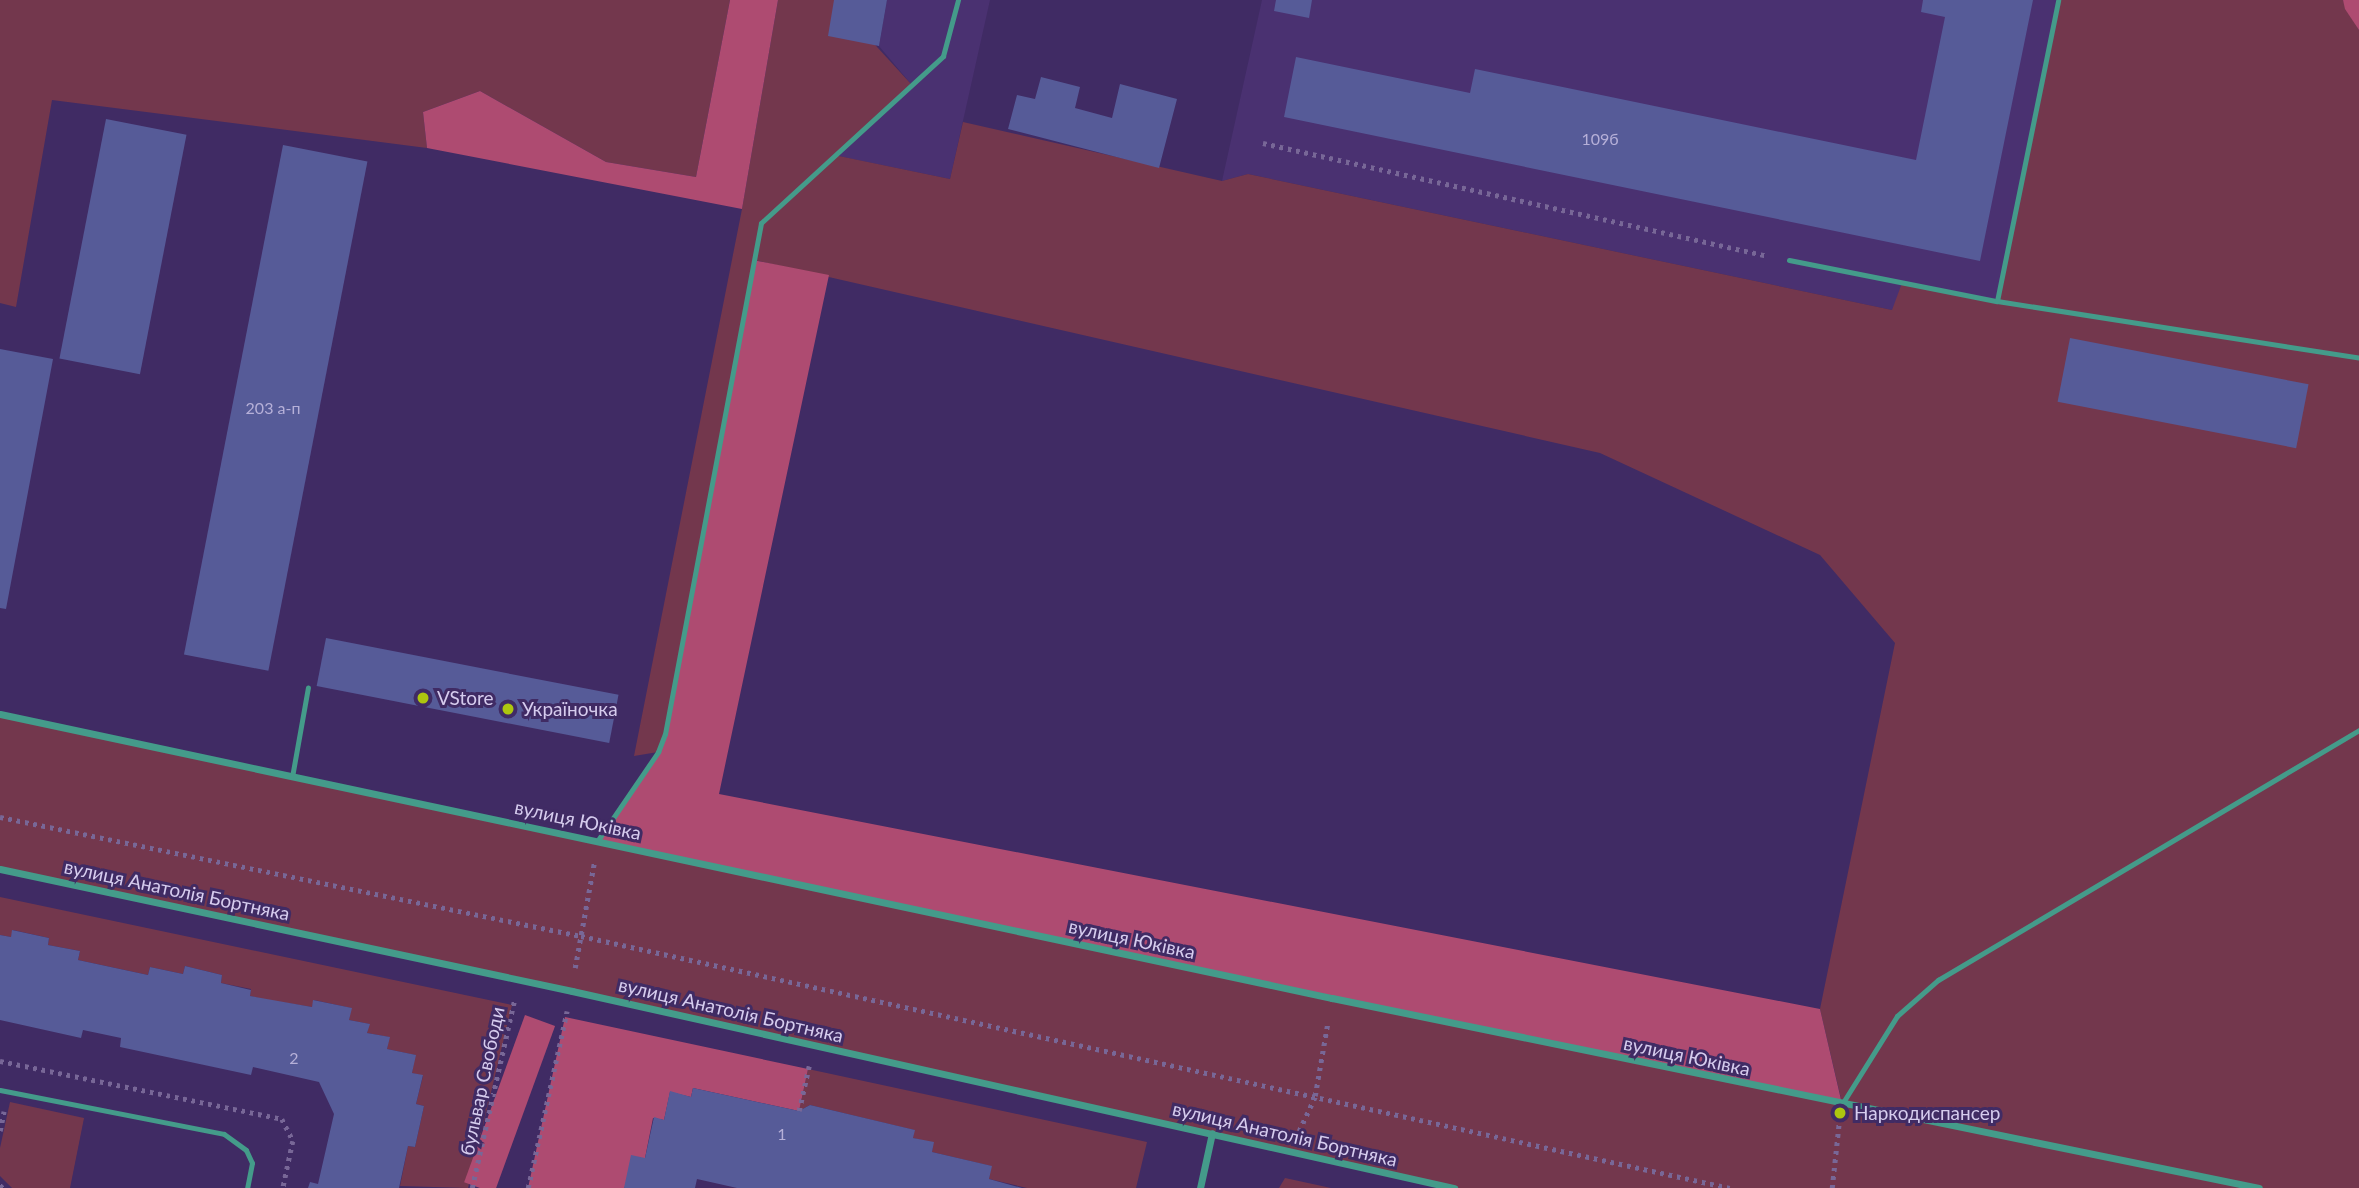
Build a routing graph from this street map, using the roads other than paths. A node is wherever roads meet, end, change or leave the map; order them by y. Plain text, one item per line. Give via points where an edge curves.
1 (958, 0) edge
2 (2058, 0) edge
3 (1789, 260) road end
4 (1997, 301) junction
5 (2359, 358) edge
6 (308, 687) dead end
7 (0, 714) edge
8 (2359, 730) edge
9 (292, 778) junction
10 (598, 840) junction
11 (0, 869) edge
12 (0, 1090) edge
13 (1842, 1104) junction
14 (1212, 1133) junction
15 (247, 1188) edge
16 (1200, 1188) edge
17 (1454, 1188) edge
18 (2259, 1188) edge

1 - 10 lane via 943,56 761,223 665,734 658,752
2 - 4 lane
3 - 4 lane
4 - 5 lane
6 - 9 lane
7 - 9 street, вулиця Юківка
8 - 13 lane via 1938,979 1897,1016
9 - 10 street, вулиця Юківка
10 - 13 street, вулиця Юківка
11 - 14 street, вулиця Анатолія Бортняка via 572,990
12 - 15 lane via 224,1133 246,1150 252,1163
13 - 18 street, вулиця Юківка
14 - 16 street
14 - 17 street, вулиця Анатолія Бортняка

